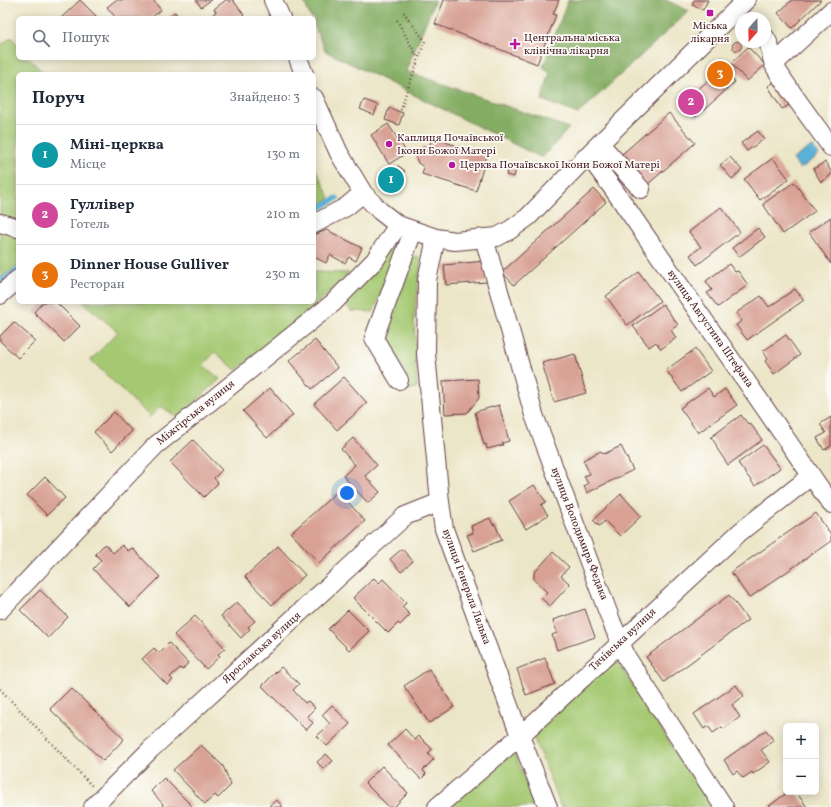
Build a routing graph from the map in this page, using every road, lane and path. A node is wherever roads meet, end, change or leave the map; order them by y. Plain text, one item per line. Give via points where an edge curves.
1 (273, 0) edge
2 (744, 8) edge
3 (402, 10) dead end
4 (831, 11) edge
5 (280, 16) edge
6 (397, 20) dead end
7 (770, 48) edge
8 (419, 58) junction
9 (299, 60) edge
10 (774, 64) junction
11 (303, 72) edge
12 (316, 102) edge
13 (401, 110) dead end
14 (831, 146) edge
15 (594, 149) junction
16 (641, 189) dead end
17 (363, 193) junction
18 (0, 223) edge
19 (316, 223) edge
20 (16, 227) edge
21 (406, 228) junction
22 (436, 238) junction
23 (484, 238) junction
24 (16, 281) edge
25 (0, 295) edge
26 (399, 380) dead end
27 (811, 476) junction
28 (440, 502) junction
29 (831, 504) edge
30 (0, 610) edge
31 (620, 642) junction
32 (0, 689) edge
33 (520, 736) junction
34 (98, 802) edge
35 (437, 807) edge
36 (548, 807) edge
37 (724, 807) edge

1 - 5 street
2 - 15 street
3 - 8 path via 425,40
4 - 10 street
6 - 8 path
7 - 10 street
8 - 13 path
9 - 11 street
10 - 14 street via 784,82
12 - 17 street via 339,153
15 - 16 street
15 - 23 street via 528,217 497,237
15 - 27 street, вулиця Августина Штефана via 614,190
17 - 19 street via 346,207
17 - 21 street via 380,211
18 - 20 street
21 - 22 street
21 - 26 street via 374,338
21 - 30 street, Міжгірська вулиця via 333,303 155,446
22 - 23 street via 455,241
22 - 28 street, вулиця Генерала Лялька via 427,280 426,354
23 - 31 street, вулиця Володимира Федака via 534,415
24 - 25 street
27 - 29 street, вулиця Августина Штефана
27 - 31 street, Тячівська вулиця via 740,532
28 - 33 street, вулиця Генерала Лялька via 444,529
28 - 34 street, Ярославська вулиця via 405,516 151,749
31 - 33 street, Тячівська вулиця
31 - 37 street, вулиця Володимира Федака via 627,658
32 - 34 path
33 - 35 street, Тячівська вулиця
33 - 36 street, вулиця Генерала Лялька

